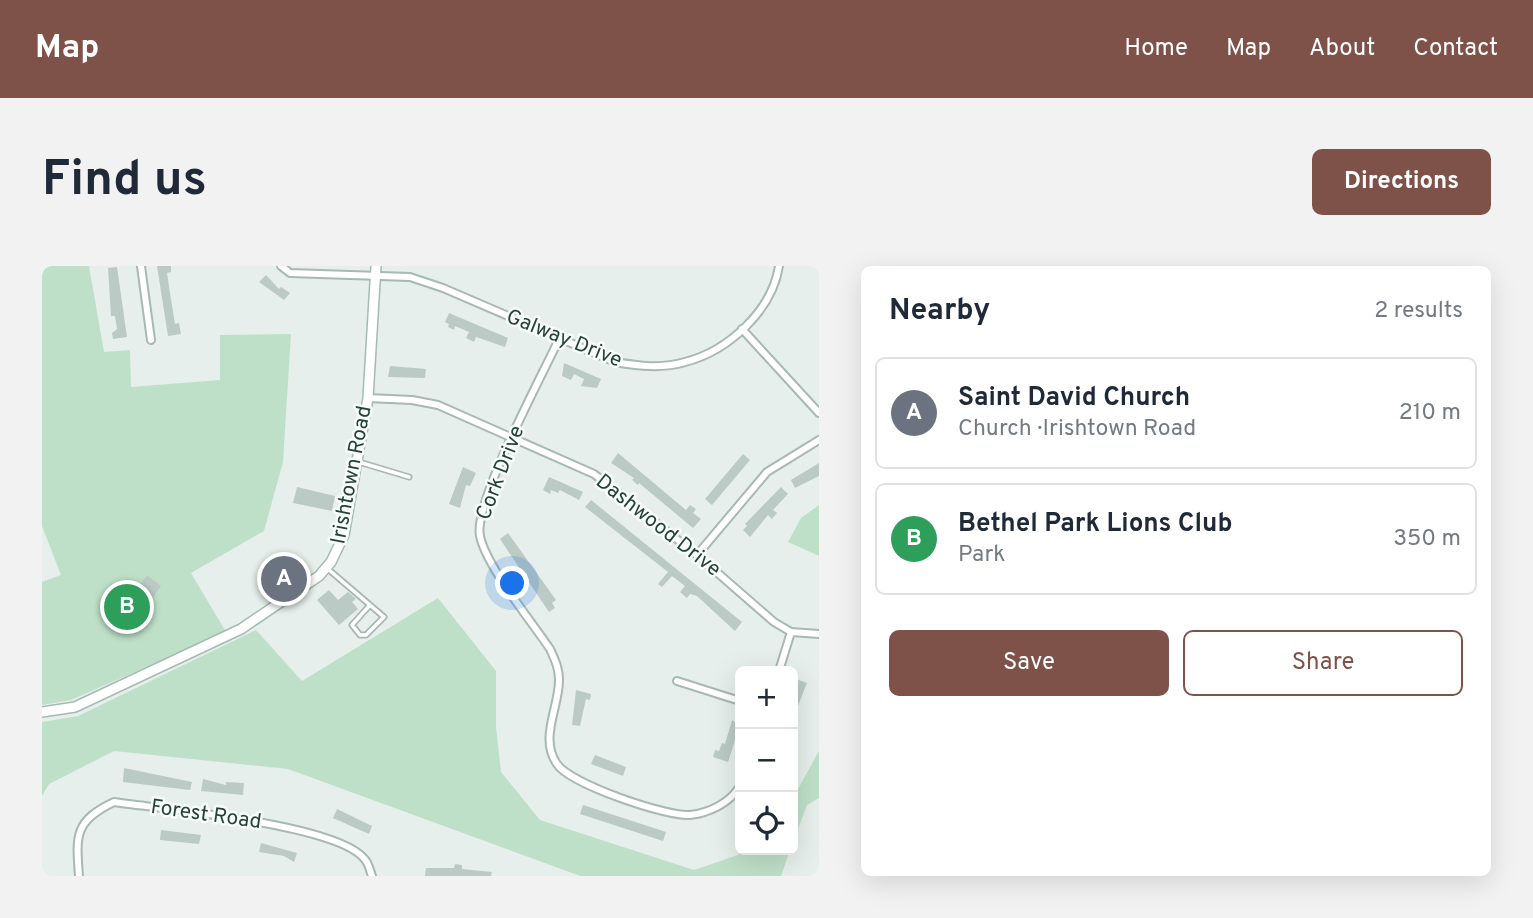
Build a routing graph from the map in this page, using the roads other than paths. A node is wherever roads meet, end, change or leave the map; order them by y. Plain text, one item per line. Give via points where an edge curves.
1 (141, 266) edge
2 (281, 266) edge
3 (303, 266) edge
4 (779, 266) edge
5 (376, 271) edge
6 (308, 273) junction
7 (743, 329) junction
8 (151, 340) dead end
9 (559, 340) junction
10 (368, 398) junction
11 (819, 413) edge
12 (513, 438) junction
13 (819, 440) edge
14 (357, 461) junction
15 (409, 477) dead end
16 (697, 555) junction
17 (326, 568) junction
18 (370, 605) junction
19 (791, 632) junction
20 (819, 634) edge
21 (781, 666) edge
22 (677, 681) dead end
23 (735, 699) edge
24 (42, 712) edge
25 (735, 791) edge
26 (79, 876) edge
27 (372, 876) edge

1 - 8 street
2 - 6 street, Galway Drive via 290,273
3 - 6 street
4 - 7 street, Galway Drive via 770,295
5 - 6 street, Galway Drive
5 - 9 street, Galway Drive via 443,288
5 - 10 street, Irishtown Road
7 - 9 street, Galway Drive via 707,354 666,366 615,362
7 - 11 street
9 - 12 street, Cork Drive
10 - 12 street, Dashwood Drive via 438,405
10 - 14 street, Irishtown Road
12 - 16 street, Dashwood Drive via 594,474
12 - 25 street, Cork Drive via 486,499 479,536 558,666 549,731 556,764 581,784 670,813 688,815 721,804
13 - 16 street via 767,472
14 - 15 lane
14 - 17 street, Irishtown Road via 344,535
16 - 19 street, Dashwood Drive
17 - 18 lane
17 - 24 street, Irishtown Road via 241,629 75,707
18 - 18 lane via 352,625 360,635 366,635 384,617
19 - 20 street
19 - 21 street
22 - 23 street
26 - 27 street, Forest Road via 76,839 82,824 114,802 291,826 351,849 366,860

